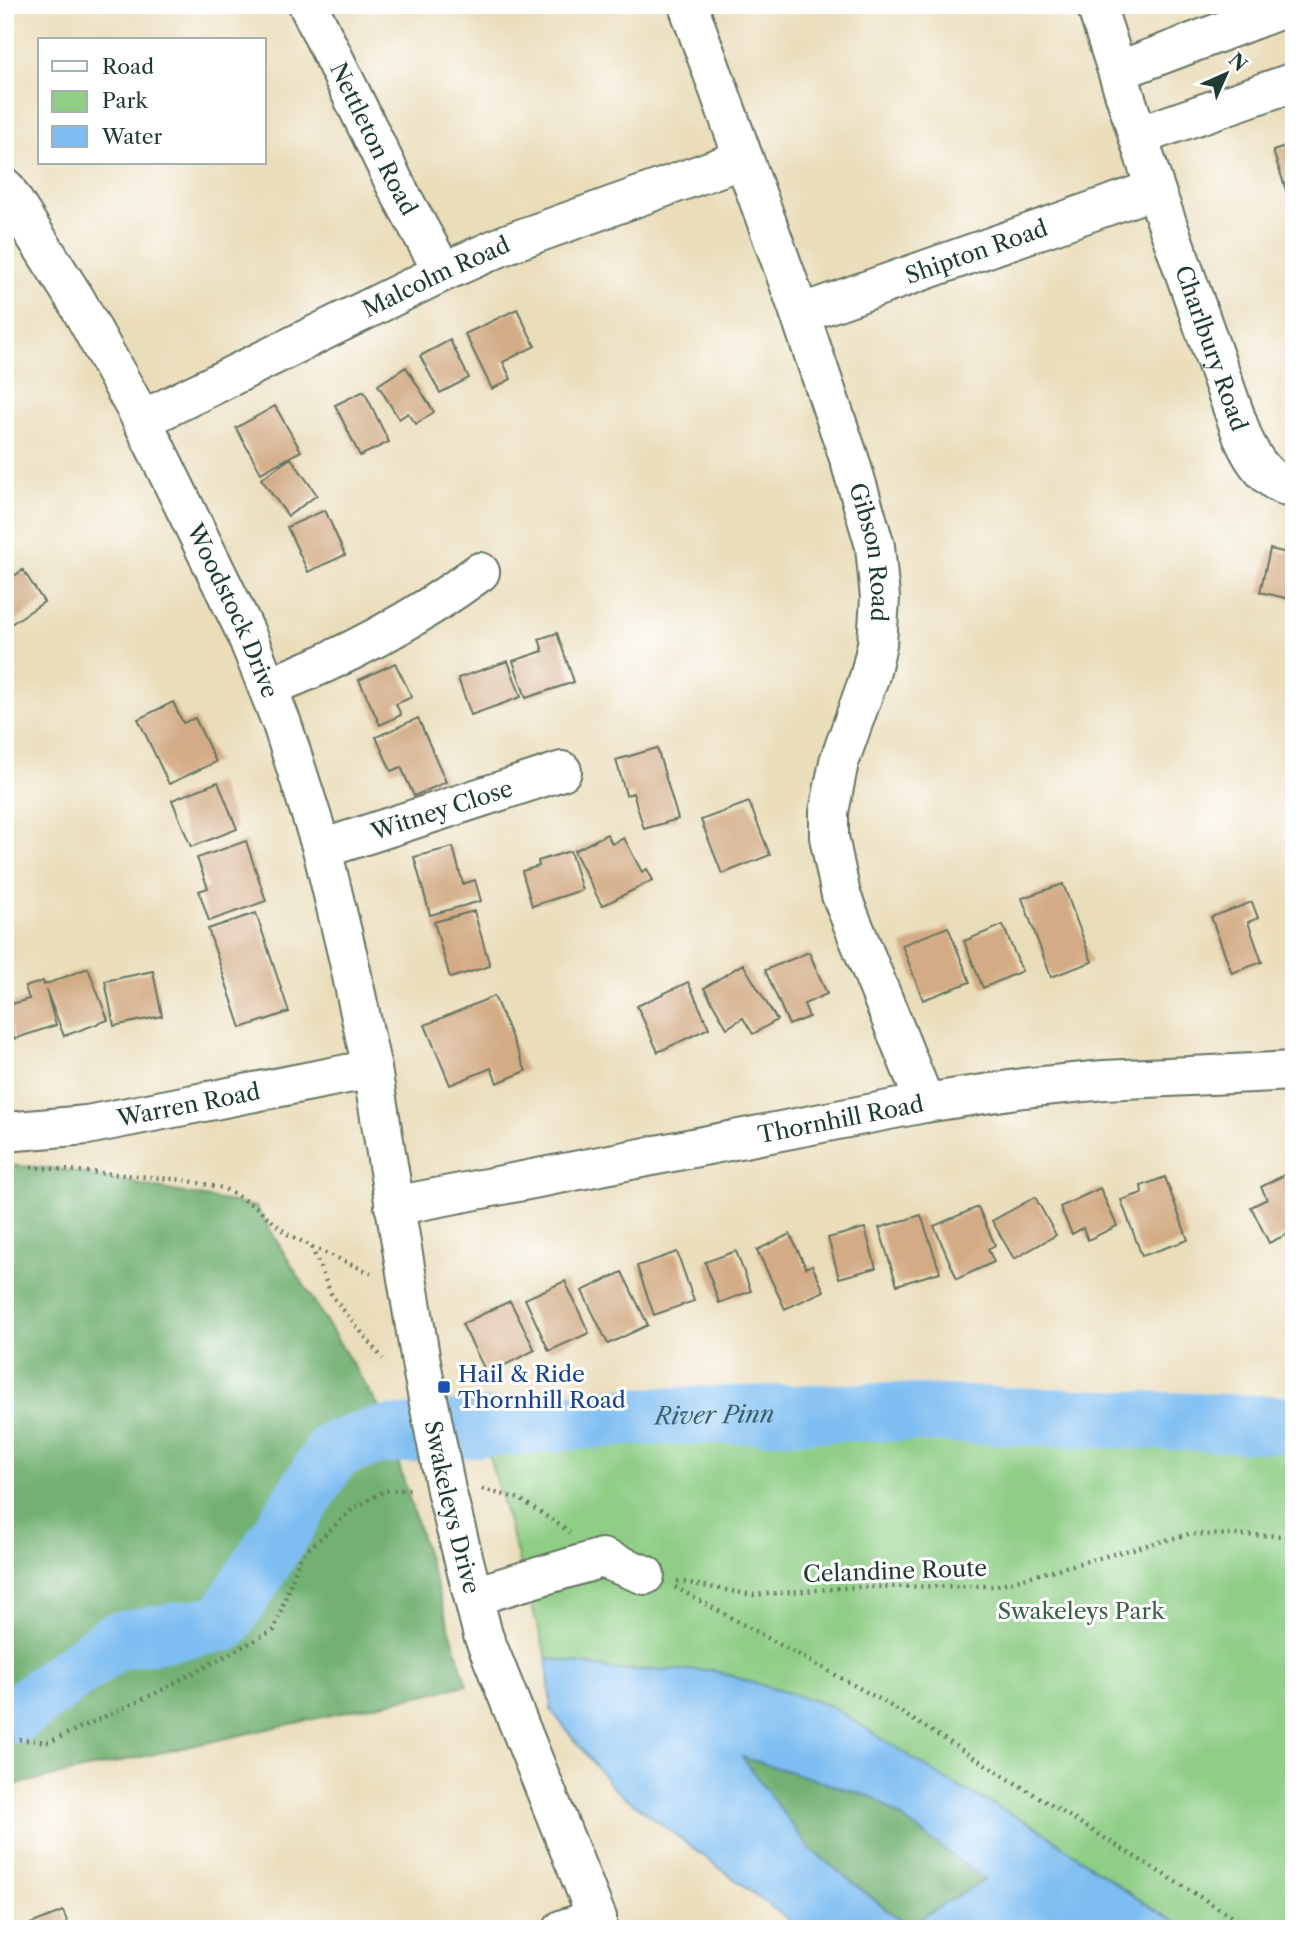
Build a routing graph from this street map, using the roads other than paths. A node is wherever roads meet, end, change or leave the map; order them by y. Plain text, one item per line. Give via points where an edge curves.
1 (308, 5) edge
2 (688, 5) edge
3 (1096, 5) edge
4 (1292, 5) edge
5 (1118, 71) junction
6 (1294, 82) edge
7 (1138, 136) junction
8 (743, 159) junction
9 (5, 188) edge
10 (1155, 189) junction
11 (443, 271) junction
12 (800, 314) junction
13 (142, 420) junction
14 (1294, 489) edge
15 (480, 572) dead end
16 (268, 687) junction
17 (562, 771) dead end
18 (322, 849) junction
19 (372, 1069) junction
20 (1294, 1071) edge
21 (925, 1103) junction
22 (12, 1149) edge
23 (394, 1206) junction
24 (663, 1580) road end
25 (474, 1596) junction
26 (586, 1925) edge

1 - 11 street, Nettleton Road
2 - 8 street, Gibson Road
3 - 5 street, Charlbury Road
4 - 5 street
5 - 7 street, Charlbury Road
6 - 7 street
7 - 10 street, Charlbury Road
8 - 11 street, Malcolm Road
8 - 12 street, Gibson Road
9 - 13 street, Woodstock Drive via 76,300
10 - 12 street, Shipton Road
10 - 14 street, Charlbury Road via 1242,438 1262,470
11 - 13 street, Malcolm Road
12 - 21 street, Gibson Road via 867,517 880,575 877,644 839,762 829,837 841,895
13 - 16 street, Woodstock Drive
15 - 16 street via 419,614 323,666
16 - 18 street, Woodstock Drive
17 - 18 street, Witney Close
18 - 19 street, Woodstock Drive
19 - 22 street, Warren Road via 87,1125
19 - 23 street, Swakeleys Drive
20 - 21 street, Thornhill Road via 1104,1080
21 - 23 street, Thornhill Road
23 - 25 street, Swakeleys Drive via 444,1479
24 - 25 street via 602,1558
25 - 26 street, Swakeleys Drive via 483,1635

